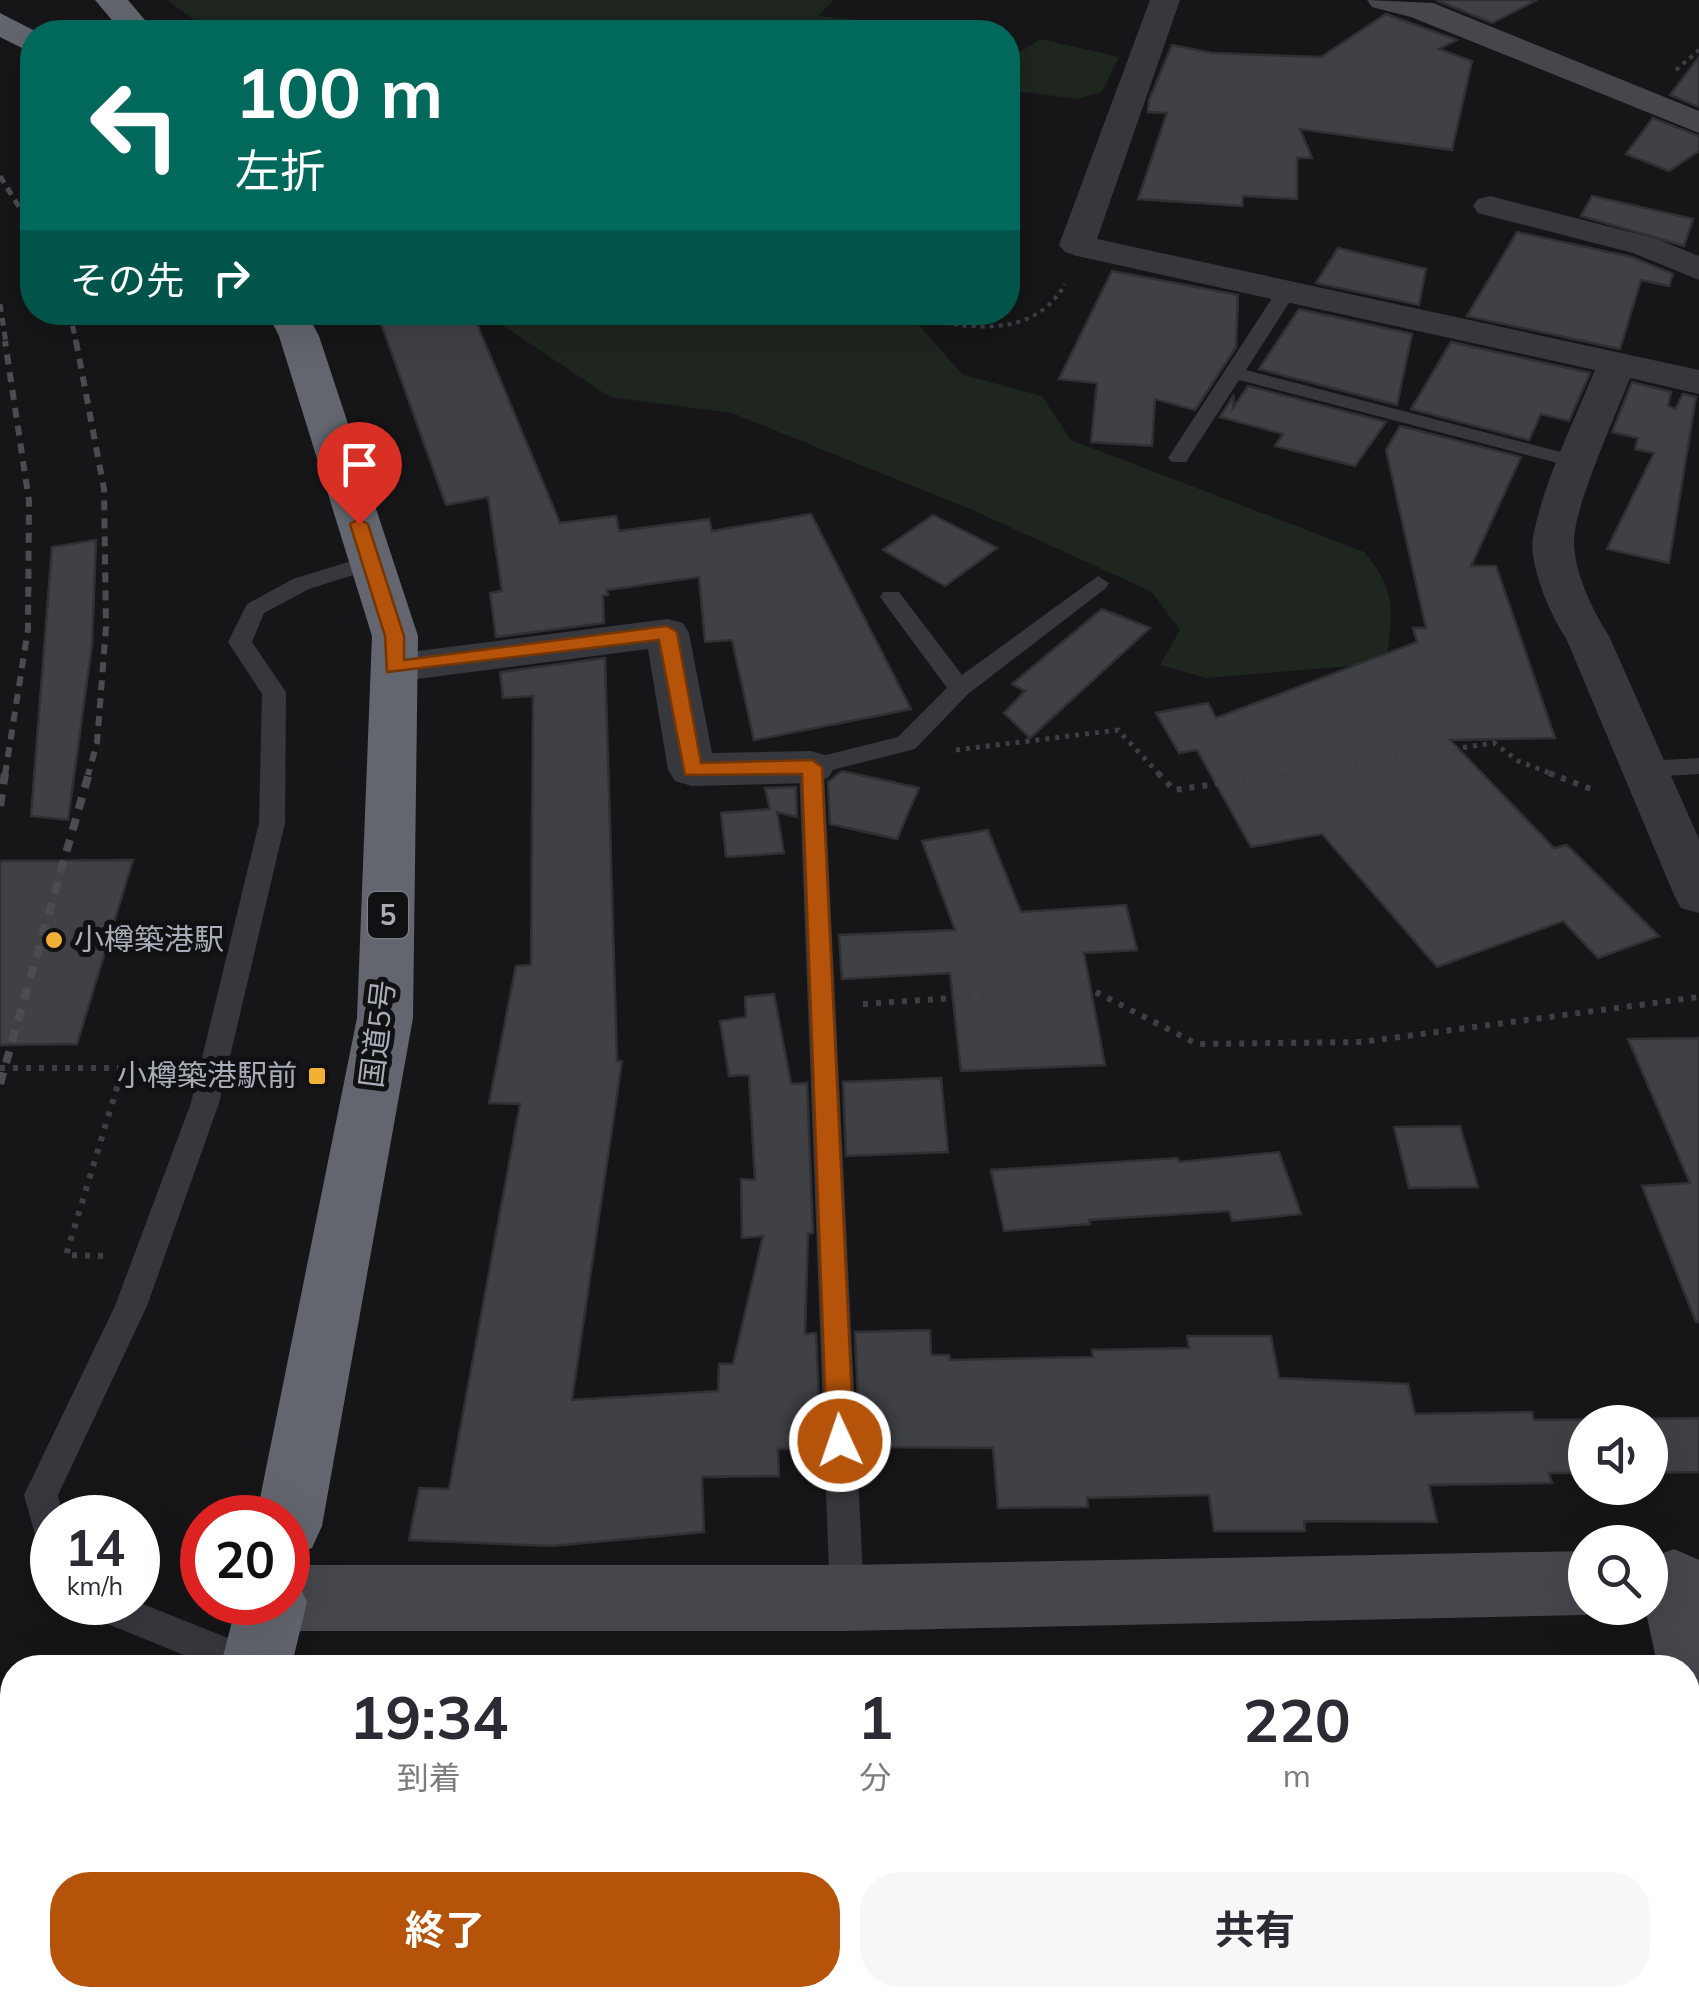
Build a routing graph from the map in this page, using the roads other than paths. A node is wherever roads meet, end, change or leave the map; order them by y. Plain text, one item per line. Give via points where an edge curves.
1 (112, 0) edge
2 (1165, 0) edge
3 (1383, 0) edge
4 (129, 20) edge
5 (1699, 123) edge
6 (1490, 206) dead end
7 (1699, 269) edge
8 (1288, 289) junction
9 (292, 325) edge
10 (1618, 363) junction
11 (1234, 373) junction
12 (1699, 382) edge
13 (1178, 458) dead end
14 (1577, 462) junction
15 (371, 562) junction
16 (1098, 583) dead end
17 (891, 597) dead end
18 (394, 668) junction
19 (960, 689) junction
20 (1699, 766) edge
21 (812, 767) junction
22 (1647, 769) junction
23 (1699, 894) edge
24 (41, 1495) edge
25 (294, 1495) edge
26 (1674, 1581) edge
27 (1568, 1583) edge
28 (310, 1598) edge
29 (848, 1598) junction
30 (160, 1619) edge
31 (261, 1645) edge
32 (1691, 1655) edge

1 - 4 highway
2 - 8 street via 1077,245
3 - 5 street
6 - 7 street via 1645,246
8 - 10 street
8 - 11 lane
9 - 15 highway, 国道5号 / 5
10 - 12 street
10 - 14 street
11 - 13 lane
11 - 14 lane
14 - 22 street via 1552,540 1571,614
15 - 18 highway, 国道5号 / 5 via 395,636
15 - 24 lane via 302,584 255,609 240,642 274,692 272,823 205,1103 131,1306
16 - 19 lane
17 - 19 lane
18 - 21 street via 667,632 692,770
18 - 25 highway, 国道5号 / 5 via 385,1018
19 - 21 lane via 906,742
20 - 22 lane
21 - 29 lane
22 - 23 street
26 - 32 street
27 - 29 street
28 - 29 street
30 - 31 lane

